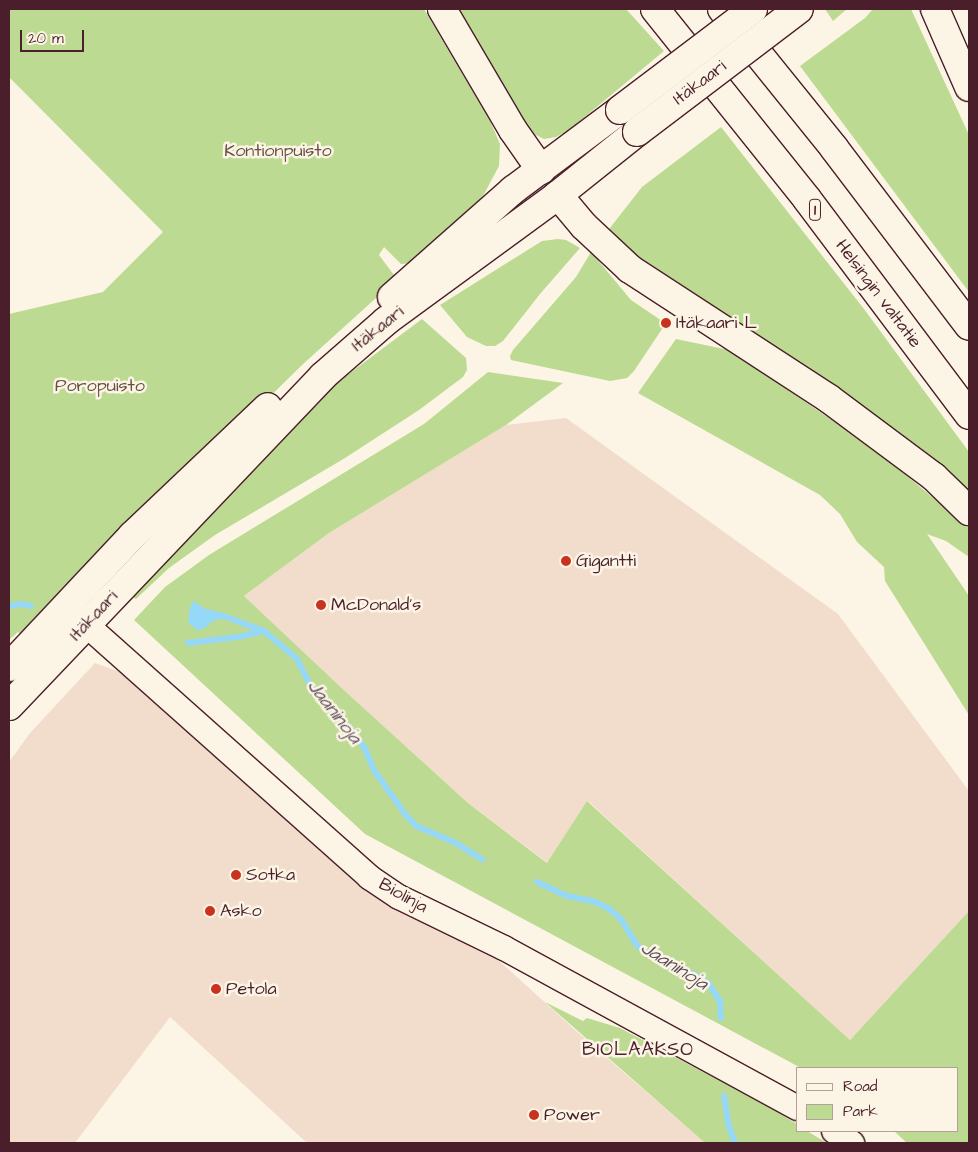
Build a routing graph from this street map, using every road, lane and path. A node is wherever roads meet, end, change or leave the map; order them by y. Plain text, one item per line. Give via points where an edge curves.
1 (442, 9) edge
2 (654, 9) edge
3 (722, 9) edge
4 (753, 9) edge
5 (799, 9) edge
6 (935, 9) edge
7 (969, 87) edge
8 (541, 170) junction
9 (558, 195) junction
10 (969, 326) edge
11 (969, 415) edge
12 (969, 511) edge
13 (64, 606) junction
14 (86, 626) junction
15 (9, 667) edge
16 (9, 706) edge
17 (796, 1107) edge
18 (836, 1132) edge
19 (852, 1143) edge

1 - 8 main road via 513,130
2 - 11 main road, Helsingin valtatie / 1 via 807,199
3 - 10 main road via 834,148
4 - 8 main road, Itäkaari, bridge
5 - 9 main road, Itäkaari, bridge
6 - 7 main road
8 - 9 main road
8 - 13 main road, Itäkaari via 513,190 257,416 164,504
9 - 12 main road via 584,226 630,269 842,409 934,477
9 - 14 main road, Itäkaari via 386,321 323,376
13 - 14 street, Biolinja
13 - 15 main road, Itäkaari
14 - 16 main road, Itäkaari
14 - 17 street, Biolinja via 368,877 399,897 504,948
18 - 19 street

